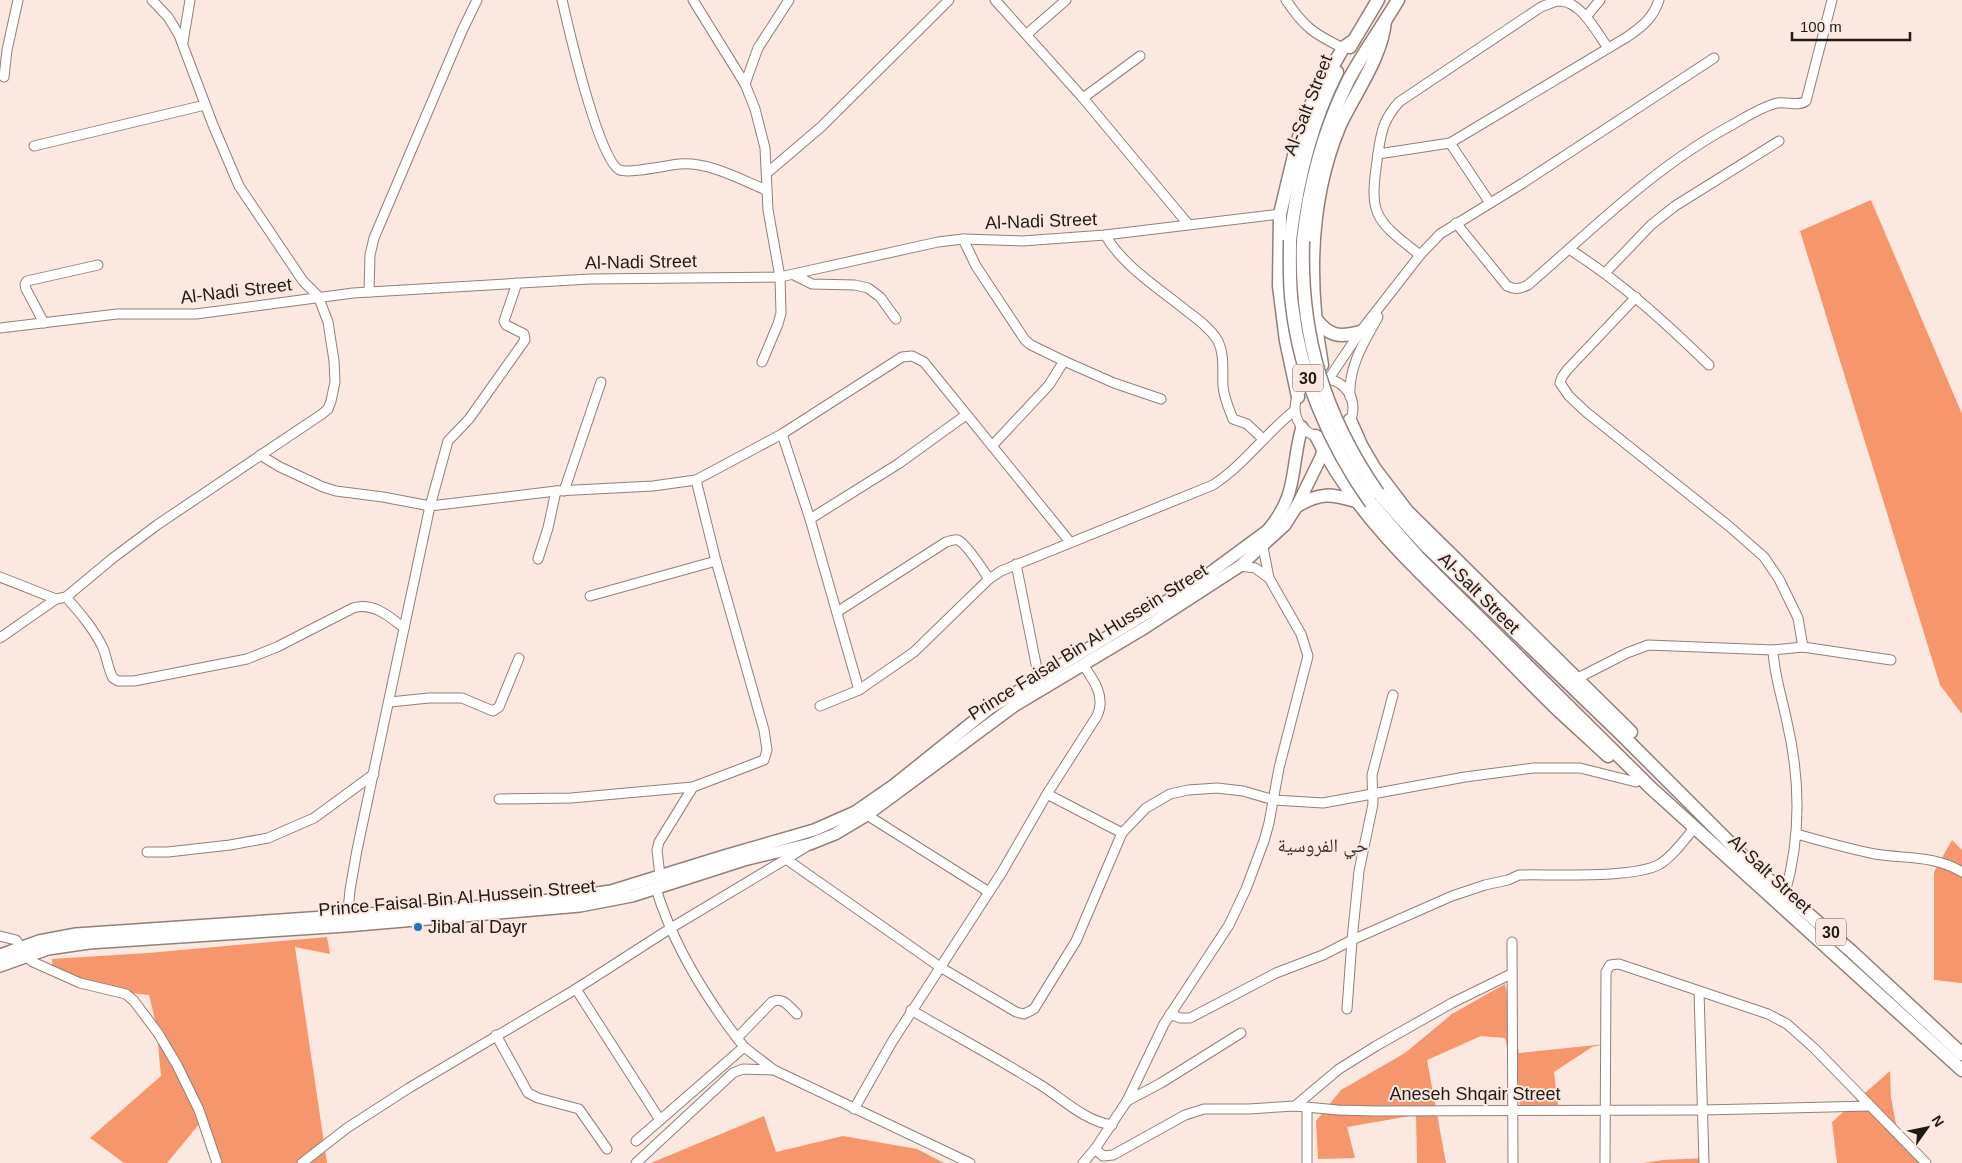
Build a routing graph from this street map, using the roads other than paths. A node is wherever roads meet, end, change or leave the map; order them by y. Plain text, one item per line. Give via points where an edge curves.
1 (18, 0) edge
2 (152, 0) edge
3 (190, 0) edge
4 (477, 0) edge
5 (562, 0) edge
6 (693, 0) edge
7 (789, 0) edge
8 (949, 0) edge
9 (995, 0) edge
10 (1066, 0) edge
11 (1286, 0) edge
12 (1378, 0) edge
13 (1398, 0) edge
14 (1600, 0) edge
15 (1659, 0) edge
16 (1832, 0) edge
17 (1542, 4) edge
18 (1586, 17) junction
19 (1385, 21) junction
20 (1027, 34) junction
21 (1353, 41) junction
22 (183, 44) junction
23 (1343, 48) junction
24 (1608, 48) junction
25 (1140, 56) dead end
26 (1714, 58) dead end
27 (4, 77) dead end
28 (745, 84) junction
29 (1083, 98) junction
30 (205, 105) junction
31 (1779, 141) dead end
32 (1450, 143) junction
33 (34, 146) dead end
34 (1378, 154) junction
35 (767, 173) junction
36 (766, 190) junction
37 (1490, 203) junction
38 (1280, 214) junction
39 (1456, 223) junction
40 (1188, 224) junction
41 (1105, 235) junction
42 (962, 239) junction
43 (1296, 241) junction
44 (1569, 249) junction
45 (1420, 255) junction
46 (98, 264) dead end
47 (1604, 273) junction
48 (794, 275) junction
49 (780, 277) junction
50 (517, 282) junction
51 (369, 292) junction
52 (318, 296) junction
53 (1636, 297) junction
54 (1387, 299) junction
55 (1315, 317) junction
56 (896, 319) dead end
57 (44, 323) junction
58 (0, 328) edge
59 (1360, 332) junction
60 (1064, 361) junction
61 (762, 362) dead end
62 (1709, 364) dead end
63 (1327, 380) junction
64 (600, 382) dead end
65 (1350, 397) junction
66 (1161, 399) dead end
67 (1296, 403) junction
68 (966, 415) junction
69 (1350, 420) junction
70 (1302, 426) junction
71 (782, 434) junction
72 (1321, 437) junction
73 (1263, 439) junction
74 (992, 446) junction
75 (1323, 450) junction
76 (260, 455) junction
77 (696, 480) junction
78 (560, 491) junction
79 (1356, 501) junction
80 (430, 506) junction
81 (1297, 506) junction
82 (810, 519) junction
83 (1070, 542) junction
84 (1263, 547) junction
85 (538, 559) dead end
86 (716, 561) junction
87 (1016, 564) junction
88 (1240, 566) junction
89 (0, 577) edge
90 (1269, 578) junction
91 (989, 579) junction
92 (590, 596) dead end
93 (66, 597) junction
94 (56, 599) junction
95 (836, 612) junction
96 (404, 628) junction
97 (0, 638) edge
98 (1803, 647) junction
99 (1773, 650) junction
100 (519, 658) dead end
101 (1891, 660) dead end
102 (1083, 665) junction
103 (1039, 677) junction
104 (1569, 679) junction
105 (859, 690) junction
106 (1041, 690) junction
107 (1393, 696) dead end
108 (390, 702) junction
109 (820, 706) dead end
110 (374, 774) junction
111 (1636, 782) junction
112 (693, 787) junction
113 (1047, 794) junction
114 (1373, 794) junction
115 (499, 799) dead end
116 (1274, 800) junction
117 (867, 815) junction
118 (1691, 824) junction
119 (1122, 833) junction
120 (1796, 834) junction
121 (810, 844) junction
122 (147, 852) dead end
123 (786, 859) junction
124 (1962, 872) edge
125 (660, 876) junction
126 (678, 876) junction
127 (656, 889) junction
128 (989, 892) junction
129 (1785, 893) junction
130 (347, 920) junction
131 (671, 928) junction
132 (0, 936) edge
133 (1352, 940) junction
134 (1512, 942) dead end
135 (24, 951) junction
136 (0, 956) edge
137 (0, 966) edge
138 (940, 967) junction
139 (1511, 974) junction
140 (576, 989) junction
141 (1699, 991) junction
142 (1347, 1009) dead end
143 (912, 1010) junction
144 (797, 1014) dead end
145 (1170, 1014) junction
146 (1241, 1033) dead end
147 (496, 1035) junction
148 (737, 1038) junction
149 (744, 1047) junction
150 (1962, 1054) edge
151 (774, 1070) junction
152 (1962, 1070) edge
153 (716, 1072) junction
154 (725, 1080) junction
155 (1314, 1092) junction
156 (1127, 1101) junction
157 (1295, 1106) junction
158 (1870, 1106) junction
159 (1307, 1108) junction
160 (854, 1109) junction
161 (1319, 1109) junction
162 (1605, 1110) junction
163 (1702, 1110) junction
164 (1513, 1111) junction
165 (660, 1120) junction
166 (1112, 1125) junction
167 (636, 1142) dead end
168 (607, 1149) dead end
169 (1095, 1149) junction
170 (217, 1163) edge
171 (302, 1163) edge
172 (636, 1163) edge
173 (970, 1163) edge
174 (1083, 1163) edge
175 (1307, 1163) edge
176 (1513, 1163) edge
177 (1605, 1163) edge
178 (1704, 1163) edge
179 (1926, 1163) edge

1 - 27 street
2 - 22 street via 168,17
3 - 22 street
4 - 51 street via 374,238
5 - 36 street via 579,70 613,166 624,171 690,164
6 - 28 street
7 - 28 street via 758,48
8 - 35 street via 821,127
9 - 20 street
10 - 20 street
11 - 23 street via 1304,25
12 - 21 main road, Al-Salt Street / 30
13 - 19 main road, Al-Salt Street / 30
14 - 18 street
15 - 24 street via 1646,25
16 - 44 street via 1806,101 1802,104 1776,104 1730,126 1660,171
17 - 18 street via 1569,3
17 - 34 street via 1399,102 1385,121
18 - 24 street
19 - 43 main road, Al-Salt Street / 30 via 1349,80 1328,127
19 - 55 main road via 1381,44 1340,127 1326,167 1314,242
20 - 29 street
21 - 23 main road
21 - 43 main road, Al-Salt Street / 30 via 1331,84 1313,131 1298,184
22 - 30 street
23 - 38 main road via 1309,108
24 - 32 street
25 - 29 street
26 - 37 street
28 - 35 street via 762,133
29 - 40 street
30 - 33 street
30 - 52 street via 239,186 304,281
31 - 47 street via 1675,206 1651,225
32 - 34 street
32 - 37 street
34 - 45 street via 1373,186 1377,212 1383,224
35 - 36 street
36 - 49 street
37 - 39 street
38 - 40 street, Al-Nadi Street
38 - 67 main road via 1279,286
39 - 44 street via 1507,286 1513,289 1528,285
39 - 45 street
40 - 41 street, Al-Nadi Street
41 - 42 street, Al-Nadi Street via 1022,241
41 - 73 street via 1125,261 1192,315 1218,341 1225,397 1233,419 1246,424
42 - 48 street, Al-Nadi Street
42 - 60 street via 1025,340
43 - 104 main road, Al-Salt Street / 30, bridge via 1313,356 1338,422 1364,472 1386,504 1419,539
43 - 118 main road, Al-Salt Street / 30, bridge via 1292,304 1303,362 1327,427 1364,494 1425,564
44 - 47 street
45 - 54 street
46 - 57 street via 26,282 26,289
47 - 53 street
48 - 49 street, Al-Nadi Street
48 - 56 street via 812,284 868,288 880,297
49 - 50 street, Al-Nadi Street
49 - 61 street via 781,313
50 - 51 street, Al-Nadi Street
50 - 80 street via 504,321 506,326 524,334 525,340 469,419 448,442
51 - 52 street, Al-Nadi Street
52 - 57 street, Al-Nadi Street via 196,314 117,314
52 - 76 street via 328,322 334,361 335,382 331,401 322,414
53 - 62 street
53 - 98 street via 1566,370 1560,383 1582,408 1764,557 1798,618
54 - 59 street
54 - 65 street via 1354,364
55 - 59 main road via 1332,334
55 - 63 main road
57 - 58 street, Al-Nadi Street
59 - 63 street
60 - 66 street
60 - 74 street via 1049,385
63 - 65 street via 1339,384
63 - 67 street via 1310,383
64 - 78 street
65 - 69 street via 1353,409
67 - 70 street
67 - 73 street
68 - 71 street via 924,362 906,356
68 - 74 street
68 - 82 street via 898,464
69 - 72 street via 1339,433
69 - 104 main road via 1375,469 1407,511
70 - 72 street
70 - 103 street, Prince Faisal Bin Al Hussein Street via 1291,492 1267,531 1194,584
71 - 77 street
71 - 82 street
72 - 75 main road
73 - 83 street via 1213,486
74 - 83 street
75 - 79 main road
75 - 81 street, Prince Faisal Bin Al Hussein Street
76 - 80 street via 336,491
76 - 93 street via 136,540
77 - 78 street via 653,486
77 - 86 street
78 - 80 street
78 - 85 street
79 - 81 main road via 1329,495 1308,499
79 - 111 main road via 1412,566
80 - 96 street
81 - 84 street, Prince Faisal Bin Al Hussein Street via 1286,525
82 - 95 street
83 - 87 street
84 - 88 street, Prince Faisal Bin Al Hussein Street
84 - 90 street
86 - 92 street
86 - 112 street via 767,750 762,762
87 - 91 street
87 - 103 street
88 - 90 street via 1255,568
88 - 102 street, Prince Faisal Bin Al Hussein Street
89 - 94 street
90 - 116 street via 1301,634 1308,656
91 - 95 street via 964,546 953,540
91 - 105 street via 922,646
93 - 94 street
93 - 96 street via 98,638 113,678 122,682 248,659 362,606 383,612
94 - 97 street
95 - 105 street
96 - 108 street
98 - 99 street
98 - 101 street
99 - 104 street via 1648,645
99 - 120 street via 1776,680 1794,763
100 - 108 street via 499,707 493,711 462,698
102 - 106 street, Prince Faisal Bin Al Hussein Street
102 - 113 street via 1096,684 1101,706
103 - 106 street
103 - 126 street, Prince Faisal Bin Al Hussein Street via 990,708 909,774 855,812 814,830
104 - 129 main road, Al-Salt Street / 30 via 1638,738 1666,778 1753,866
105 - 109 street
106 - 117 street, Prince Faisal Bin Al Hussein Street via 974,734
107 - 114 street via 1374,768
108 - 110 street
110 - 122 street via 314,818 268,838 230,845
110 - 130 street via 350,890
111 - 114 street via 1580,768 1533,768
111 - 118 main road via 1665,809
112 - 115 street via 571,798
112 - 125 street via 659,842
113 - 119 street
113 - 128 street
114 - 116 street via 1323,803
114 - 133 street via 1361,855
116 - 119 street via 1244,791 1188,790 1170,794 1153,803
116 - 145 street via 1264,841 1236,911
117 - 121 street, Prince Faisal Bin Al Hussein Street
117 - 128 street
118 - 133 street via 1669,856 1660,864 1644,870 1519,874 1452,896
118 - 152 main road, Al-Salt Street / 30
119 - 138 street via 1076,941 1034,1009 1024,1014 1016,1012
120 - 124 street via 1862,851 1931,859
120 - 129 street
121 - 123 street
121 - 126 street, Prince Faisal Bin Al Hussein Street
123 - 131 street
123 - 138 street
125 - 126 street, Prince Faisal Bin Al Hussein Street
125 - 130 street, Prince Faisal Bin Al Hussein Street via 587,896
126 - 127 street, Prince Faisal Bin Al Hussein Street
127 - 130 street, Prince Faisal Bin Al Hussein Street via 580,906
127 - 131 street
128 - 138 street
129 - 150 main road, Al-Salt Street / 30
130 - 135 street, Prince Faisal Bin Al Hussein Street via 76,934 39,941
131 - 140 street
131 - 148 street via 699,984
132 - 135 street via 16,940
133 - 142 street
133 - 145 street via 1261,980 1190,1018
134 - 139 street
135 - 136 street, Prince Faisal Bin Al Hussein Street
135 - 137 street, Prince Faisal Bin Al Hussein Street
135 - 170 street via 33,962 53,972 80,983 126,994 134,1001 177,1065 199,1110
138 - 143 street
139 - 155 street via 1376,1046 1339,1069
139 - 164 street
140 - 147 street
140 - 165 street
141 - 158 street via 1768,1014 1787,1024
141 - 162 street via 1619,964 1610,965 1606,981
141 - 163 street
143 - 160 street
143 - 166 street via 1039,1084 1090,1118
144 - 148 street via 782,1000 775,1000
145 - 156 street
146 - 156 street
147 - 168 street via 528,1093 579,1109
147 - 171 street via 365,1116
148 - 149 street
149 - 151 street
149 - 153 street
151 - 154 street via 743,1069
151 - 160 street
153 - 154 street
153 - 165 street
154 - 172 street
155 - 157 street
155 - 161 street
156 - 166 street
157 - 159 street, Aneseh Shqair Street
157 - 169 street, Aneseh Shqair Street via 1199,1110 1113,1154 1103,1156
158 - 163 street, Aneseh Shqair Street
158 - 179 street
159 - 161 street, Aneseh Shqair Street
159 - 175 street
160 - 173 street
161 - 164 street, Aneseh Shqair Street
162 - 163 street, Aneseh Shqair Street
162 - 164 street, Aneseh Shqair Street
162 - 177 street
163 - 178 street
164 - 176 street
165 - 167 street
166 - 169 street
169 - 174 street

